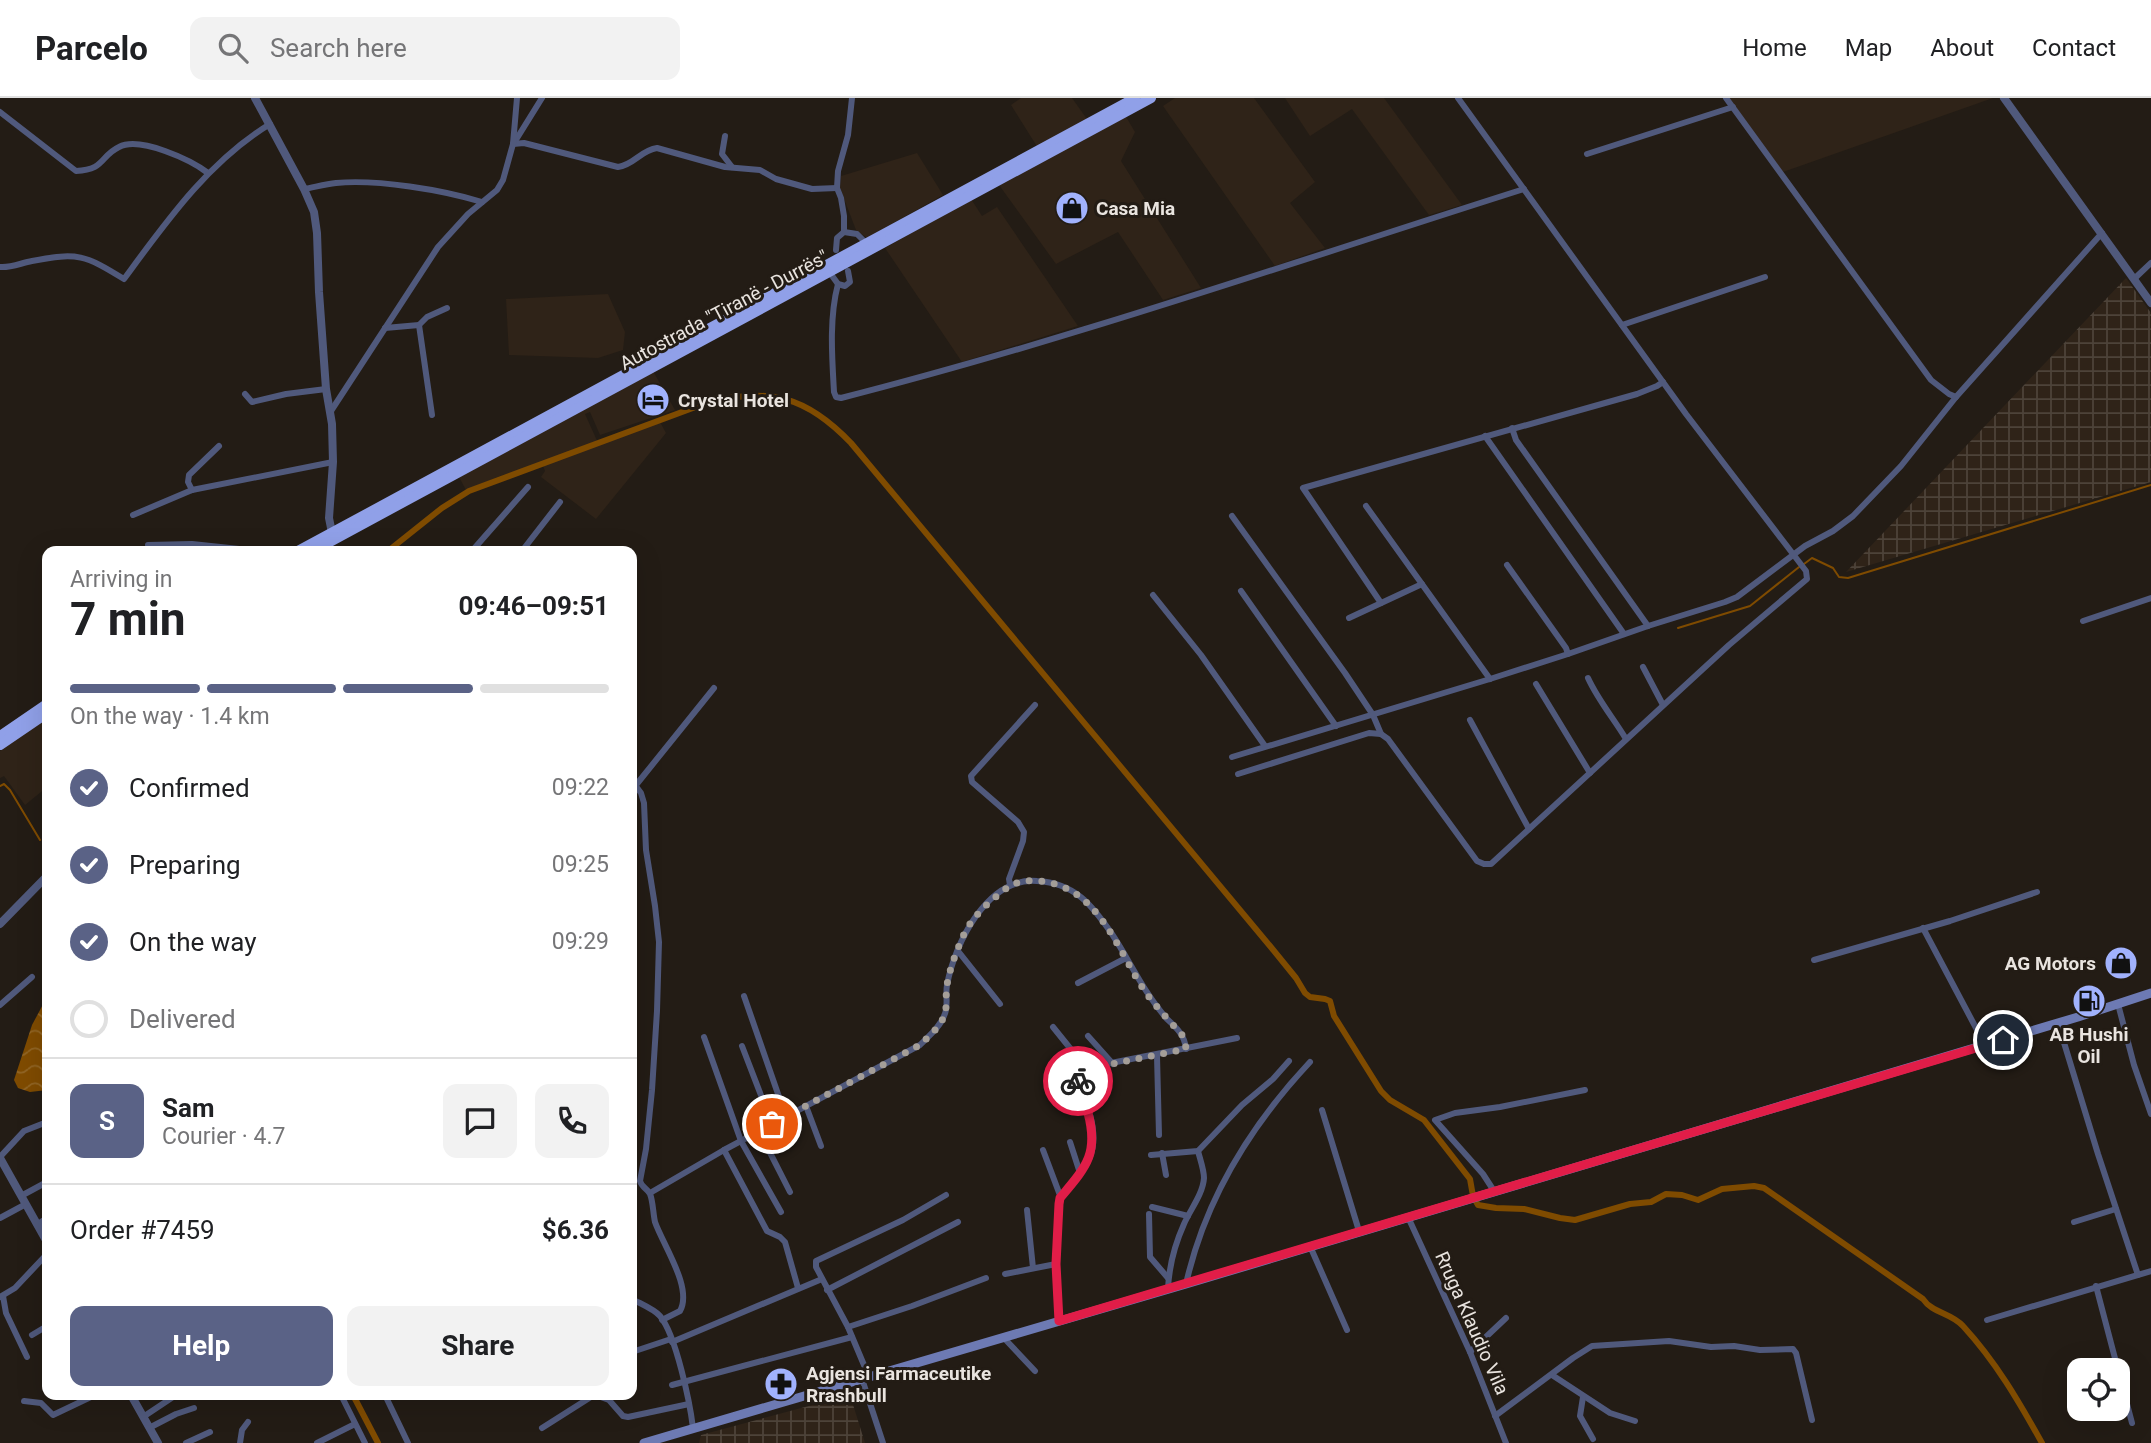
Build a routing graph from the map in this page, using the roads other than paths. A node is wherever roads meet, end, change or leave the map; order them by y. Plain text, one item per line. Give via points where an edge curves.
1 (255, 98) edge
2 (517, 98) edge
3 (542, 98) edge
4 (852, 98) edge
5 (1135, 98) edge
6 (1151, 98) edge
7 (1458, 98) edge
8 (1726, 98) edge
9 (2004, 98) edge
10 (1733, 107) junction
11 (0, 112) edge
12 (270, 124) junction
13 (725, 136) dead end
14 (513, 144) junction
15 (1587, 154) dead end
16 (733, 167) junction
17 (208, 173) junction
18 (837, 188) junction
19 (304, 189) junction
20 (1524, 189) junction
21 (482, 202) junction
22 (844, 232) junction
23 (2102, 233) junction
24 (867, 244) junction
25 (836, 250) dead end
26 (2151, 262) edge
27 (0, 267) edge
28 (848, 271) dead end
29 (830, 273) junction
30 (1765, 277) dead end
31 (2134, 279) junction
32 (838, 284) junction
33 (2151, 303) edge
34 (447, 308) dead end
35 (419, 325) junction
36 (1622, 325) junction
37 (385, 328) junction
38 (1663, 382) junction
39 (326, 389) junction
40 (245, 394) dead end
41 (1956, 397) junction
42 (331, 411) junction
43 (432, 415) dead end
44 (1512, 428) junction
45 (1485, 436) junction
46 (219, 446) dead end
47 (333, 462) junction
48 (528, 487) dead end
49 (192, 490) junction
50 (560, 502) dead end
51 (1366, 506) dead end
52 (133, 515) dead end
53 (1232, 516) dead end
54 (332, 533) junction
55 (192, 544) joint
56 (148, 545) dead end
57 (202, 546) edge
58 (307, 546) edge
59 (322, 546) edge
60 (476, 546) edge
61 (526, 546) edge
62 (1793, 555) junction
63 (1507, 565) dead end
64 (1422, 584) junction
65 (1241, 591) dead end
66 (1153, 596) dead end
67 (2151, 598) edge
68 (1381, 603) junction
69 (1349, 618) dead end
70 (2083, 621) dead end
71 (1648, 626) junction
72 (1624, 634) junction
73 (1568, 654) junction
74 (1643, 667) dead end
75 (1490, 678) junction
76 (1588, 678) dead end
77 (1536, 684) dead end
78 (714, 688) dead end
79 (1035, 705) dead end
80 (1663, 705) junction
81 (42, 707) edge
82 (1373, 715) junction
83 (42, 716) edge
84 (1470, 720) dead end
85 (1336, 726) junction
86 (1381, 734) junction
87 (0, 736) edge
88 (1626, 739) junction
89 (0, 745) edge
90 (1265, 746) junction
91 (1232, 757) dead end
92 (1590, 773) junction
93 (1238, 774) dead end
94 (637, 779) edge
95 (637, 787) edge
96 (1529, 829) junction
97 (42, 881) edge
98 (1010, 885) junction
99 (2037, 892) dead end
100 (0, 924) edge
101 (1923, 928) junction
102 (958, 951) junction
103 (1126, 958) junction
104 (1814, 960) dead end
105 (32, 977) dead end
106 (1078, 983) dead end
107 (2151, 993) edge
108 (744, 996) dead end
109 (1000, 1004) dead end
110 (2118, 1004) junction
111 (0, 1005) edge
112 (2058, 1023) junction
113 (1052, 1027) dead end
114 (1088, 1036) dead end
115 (704, 1037) dead end
116 (1237, 1038) dead end
117 (1985, 1045) junction
118 (742, 1046) dead end
119 (1186, 1049) junction
120 (1157, 1056) junction
121 (1289, 1061) dead end
122 (1310, 1062) dead end
123 (1113, 1064) junction
124 (1086, 1068) junction
125 (1064, 1073) dead end
126 (1076, 1077) junction
127 (1585, 1090) dead end
128 (806, 1106) junction
129 (1322, 1110) dead end
130 (2151, 1114) edge
131 (786, 1116) junction
132 (42, 1124) edge
133 (772, 1124) junction
134 (759, 1132) junction
135 (1159, 1135) dead end
136 (741, 1141) junction
137 (1070, 1142) dead end
138 (821, 1146) dead end
139 (724, 1150) junction
140 (1043, 1150) dead end
141 (1198, 1151) junction
142 (1162, 1153) junction
143 (1151, 1155) dead end
144 (0, 1157) edge
145 (1080, 1173) junction
146 (1166, 1175) dead end
147 (42, 1185) edge
148 (790, 1192) dead end
149 (1489, 1192) junction
150 (650, 1193) junction
151 (946, 1195) dead end
152 (1060, 1198) junction
153 (24, 1200) junction
154 (2116, 1209) junction
155 (1027, 1210) dead end
156 (781, 1212) dead end
157 (1188, 1216) junction
158 (1408, 1217) junction
159 (0, 1218) edge
160 (42, 1221) edge
161 (958, 1222) dead end
162 (2074, 1222) dead end
163 (38, 1224) junction
164 (1359, 1231) junction
165 (42, 1232) edge
166 (1310, 1246) junction
167 (42, 1259) edge
168 (1056, 1264) junction
169 (1033, 1268) junction
170 (2151, 1271) edge
171 (1005, 1275) dead end
172 (2138, 1275) junction
173 (1168, 1278) junction
174 (821, 1279) junction
175 (986, 1279) dead end
176 (1186, 1284) junction
177 (2096, 1286) junction
178 (798, 1288) junction
179 (1168, 1289) junction
180 (827, 1290) junction
181 (2, 1296) edge
182 (637, 1302) edge
183 (1506, 1318) dead end
184 (662, 1320) junction
185 (1987, 1320) dead end
186 (1059, 1321) junction
187 (848, 1327) junction
188 (42, 1329) edge
189 (1347, 1330) dead end
190 (32, 1335) dead end
191 (852, 1337) junction
192 (1003, 1338) junction
193 (671, 1340) junction
194 (637, 1350) edge
195 (1470, 1352) junction
196 (27, 1357) dead end
197 (1035, 1371) dead end
198 (1552, 1376) junction
199 (865, 1378) junction
200 (684, 1382) junction
201 (672, 1385) dead end
202 (1583, 1397) junction
203 (84, 1400) edge
204 (134, 1400) edge
205 (170, 1400) edge
206 (343, 1400) edge
207 (387, 1400) edge
208 (587, 1400) edge
209 (609, 1400) edge
210 (24, 1401) dead end
211 (689, 1404) junction
212 (194, 1408) dead end
213 (1495, 1416) junction
214 (143, 1417) junction
215 (1812, 1420) dead end
216 (1635, 1421) dead end
217 (248, 1422) dead end
218 (2132, 1423) dead end
219 (355, 1424) junction
220 (149, 1428) junction
221 (541, 1428) dead end
222 (693, 1428) junction
223 (210, 1432) dead end
224 (1593, 1439) dead end
225 (158, 1443) edge
226 (186, 1443) edge
227 (240, 1443) edge
228 (317, 1443) edge
229 (365, 1443) edge
230 (408, 1443) edge
231 (644, 1443) edge
232 (883, 1443) edge
233 (1506, 1443) edge

1 - 12 street
2 - 14 street
3 - 14 street
4 - 18 street
5 - 24 highway, Autostrada "Tiranë - Durrës"
6 - 29 highway, Autostrada "Tiranë - Durrës"
7 - 20 street
8 - 10 street
9 - 23 street
10 - 15 street
10 - 41 street via 1931,380
11 - 17 street via 76,171 98,166 119,146 132,144 172,152
12 - 17 street
12 - 19 street
13 - 16 street via 722,154
14 - 16 street via 618,167 657,148
14 - 21 street via 503,180
16 - 18 street via 760,170 812,189
17 - 27 street via 124,279 83,257
18 - 22 street
19 - 21 street via 366,183
19 - 39 street via 317,233
20 - 32 street via 1217,289 841,398 834,392 832,354
20 - 36 street
21 - 37 street via 438,247
22 - 24 street via 857,234
22 - 25 street via 837,238
23 - 31 street
23 - 41 street
24 - 54 highway, Autostrada "Tiranë - Durrës"
26 - 31 street
28 - 32 street via 849,285
29 - 32 street
29 - 59 highway, Autostrada "Tiranë - Durrës"
30 - 36 street
31 - 33 street
34 - 35 street
35 - 37 street
35 - 43 street
36 - 38 street
37 - 42 street
38 - 44 street
38 - 62 street
39 - 40 street via 252,402
39 - 42 street
41 - 62 street via 1853,516
42 - 47 street
44 - 45 street
44 - 71 street
45 - 68 street via 1303,488
45 - 72 street
46 - 49 street via 190,475
47 - 49 street
47 - 54 street
48 - 60 street
49 - 52 street
50 - 61 street
51 - 64 street
53 - 82 street
54 - 58 highway, Autostrada "Tiranë - Durrës"
55 - 56 street
55 - 57 street
62 - 71 street via 1737,597
62 - 80 street via 1807,574 1805,581
63 - 73 street
64 - 68 street
64 - 75 street
65 - 85 street
66 - 90 street
67 - 70 street
68 - 69 street
71 - 72 street
72 - 73 street
73 - 75 street
74 - 80 street
75 - 82 street
76 - 88 street
77 - 92 street
78 - 94 street
79 - 98 street via 971,776 1024,831
80 - 88 street
81 - 87 highway
82 - 85 street
82 - 86 street
83 - 89 highway
84 - 96 street
85 - 90 street
86 - 93 street via 1369,733
86 - 96 street via 1477,861 1491,864
88 - 92 street
90 - 91 street
92 - 96 street
95 - 150 street via 644,803 659,942 652,1090 640,1173 641,1185
97 - 100 street
98 - 102 street via 973,920
98 - 103 street via 1049,881 1079,895 1098,914
99 - 101 street
101 - 104 street
101 - 117 street
102 - 109 street
102 - 128 street via 947,985 945,1014 920,1045
103 - 106 street
103 - 119 street via 1145,991 1182,1035
105 - 111 street
107 - 110 main road
108 - 131 street
110 - 112 main road
110 - 130 street
112 - 117 main road
112 - 154 street
113 - 124 street
114 - 123 street
115 - 136 street
116 - 119 street
117 - 149 main road
118 - 133 street
119 - 120 street
120 - 123 street
120 - 135 street
121 - 141 street
122 - 176 street via 1282,1092 1230,1167 1206,1220
123 - 124 street
124 - 126 street
125 - 126 street
126 - 145 street via 1093,1129 1089,1160
127 - 149 street via 1435,1120 1483,1174
128 - 131 street
128 - 138 street
129 - 164 street
131 - 133 street
132 - 144 street via 24,1131
133 - 134 street
134 - 136 street
134 - 148 street
136 - 139 street
136 - 156 street
137 - 145 street
139 - 150 street
139 - 178 street via 767,1231 785,1242
140 - 152 street
141 - 142 street
141 - 157 street via 1204,1178
142 - 143 street
142 - 146 street
144 - 153 street
145 - 152 street
147 - 153 street
149 - 158 main road
150 - 184 street via 655,1221 684,1297 680,1311
151 - 174 street via 818,1259
152 - 168 street
153 - 159 street
153 - 163 street
154 - 162 street
154 - 172 street
155 - 169 street
157 - 173 street
157 - 173 street via 1150,1211 1150,1256
158 - 164 main road
158 - 195 street, Rruga Klaudio Vila
160 - 163 street
161 - 180 street
163 - 165 street
164 - 166 main road
166 - 176 main road
166 - 189 street
167 - 181 street
168 - 169 street
168 - 186 street
169 - 171 street
170 - 172 street
172 - 177 street
173 - 179 street
174 - 178 street
174 - 180 street
175 - 187 street
176 - 179 main road
177 - 185 street
177 - 218 street
178 - 193 street
179 - 186 main road
180 - 187 street
181 - 196 street
182 - 184 street
183 - 195 street
184 - 193 street
186 - 192 main road
187 - 191 street
188 - 190 street
191 - 199 street
191 - 200 street
192 - 197 street
192 - 199 main road
193 - 194 street
193 - 200 street
195 - 213 street, Rruga Klaudio Vila
198 - 202 street
198 - 213 street
198 - 215 street via 1592,1346 1669,1341 1793,1349
199 - 222 main road
199 - 232 street
200 - 201 street
200 - 211 street
202 - 216 street
202 - 224 street via 1580,1416
203 - 210 street via 53,1415 41,1403
204 - 214 street
205 - 214 street
206 - 219 street
207 - 230 street
208 - 221 street
209 - 211 street via 628,1417
211 - 222 street
212 - 220 street
213 - 233 street, Rruga Klaudio Vila
214 - 220 street
217 - 227 street
219 - 228 street
219 - 229 street
220 - 225 street
222 - 231 main road
223 - 226 street

